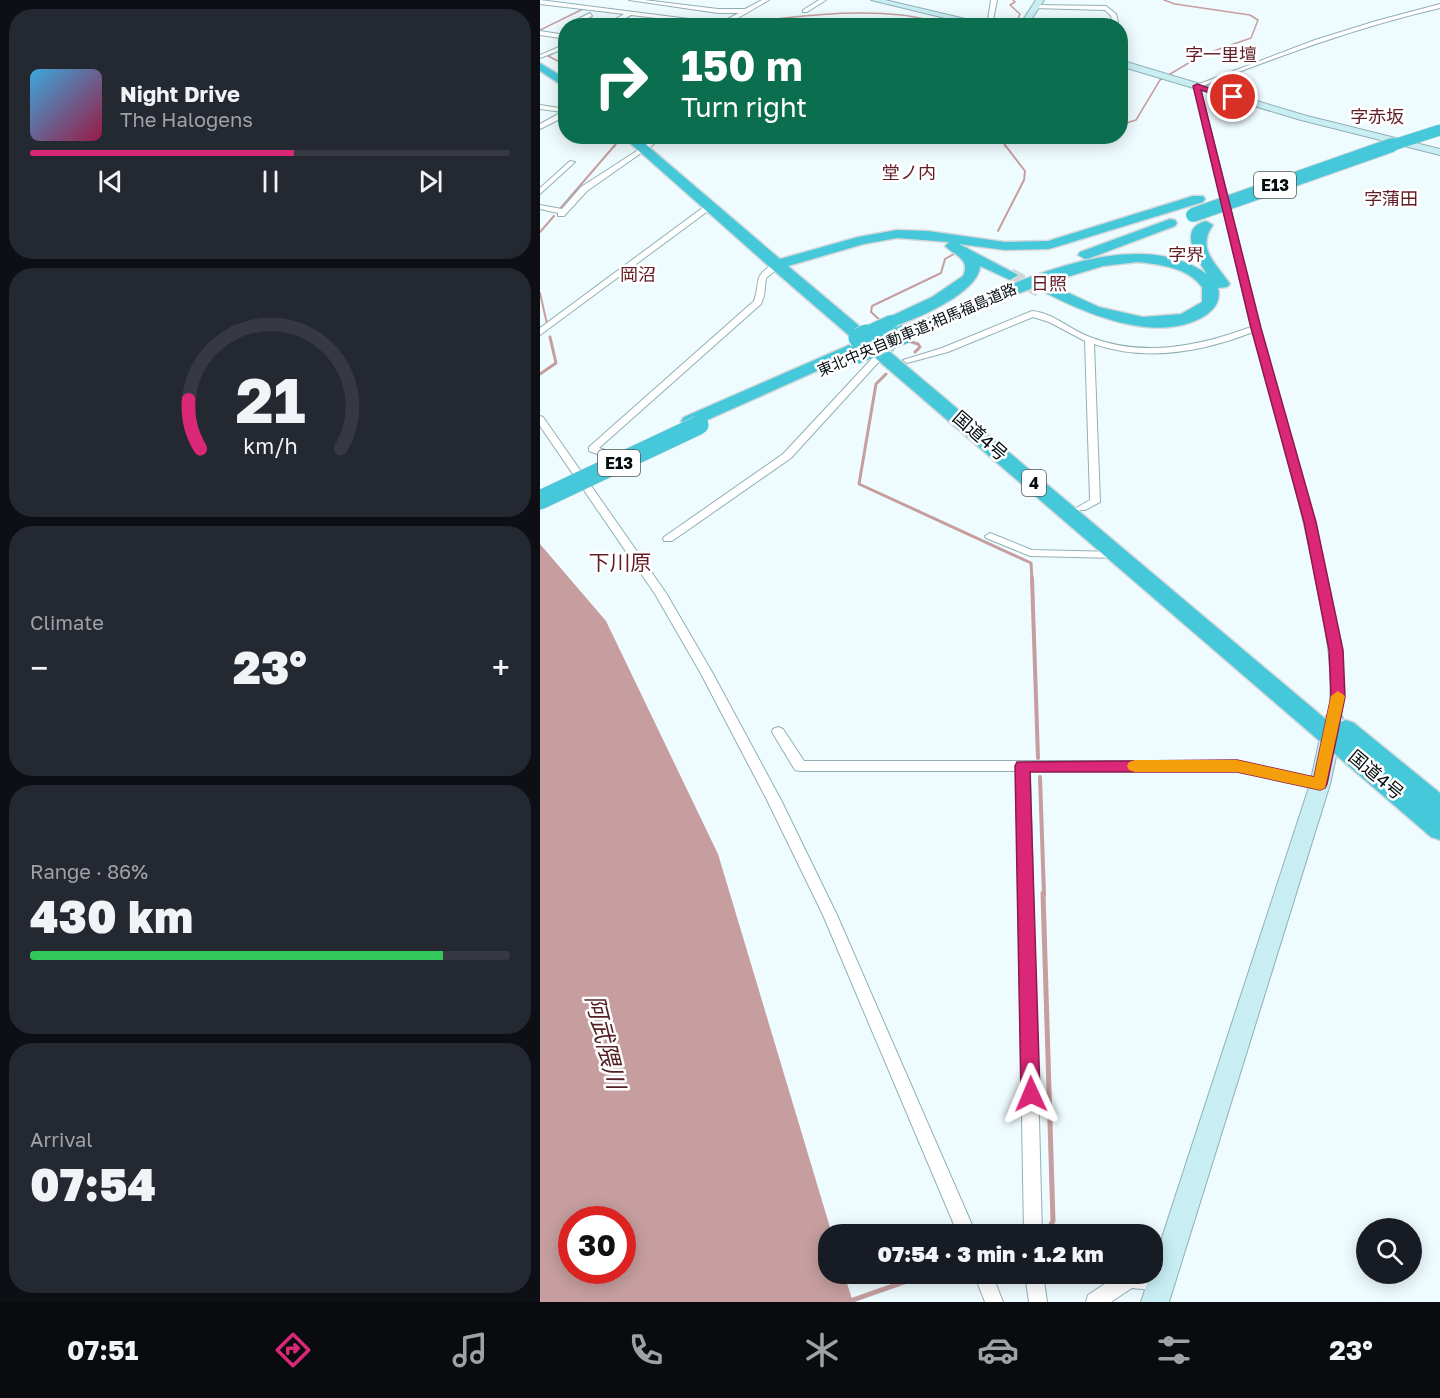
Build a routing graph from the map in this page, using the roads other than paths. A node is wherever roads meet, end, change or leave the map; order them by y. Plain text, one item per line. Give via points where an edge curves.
1 (591, 0) edge
2 (632, 0) edge
3 (677, 0) edge
4 (766, 0) edge
5 (823, 0) edge
6 (875, 0) edge
7 (994, 0) edge
8 (1090, 0) edge
9 (541, 2) edge
10 (1037, 4) edge
11 (576, 5) junction
12 (668, 5) junction
13 (1440, 6) edge
14 (1088, 8) junction
15 (748, 10) junction
16 (805, 11) dead end
17 (629, 14) junction
18 (590, 15) dead end
19 (584, 18) edge
20 (621, 18) edge
21 (662, 18) edge
22 (733, 18) edge
23 (958, 18) edge
24 (991, 18) edge
25 (1028, 18) edge
26 (1114, 18) edge
27 (540, 33) edge
28 (558, 36) edge
29 (558, 50) edge
30 (540, 60) edge
31 (1128, 65) edge
32 (558, 70) edge
33 (558, 77) edge
34 (1197, 86) junction
35 (540, 107) edge
36 (558, 110) edge
37 (558, 117) edge
38 (540, 128) edge
39 (1440, 130) edge
40 (1440, 135) edge
41 (645, 144) edge
42 (647, 144) edge
43 (647, 144) edge
44 (1440, 152) edge
45 (1358, 159) junction
46 (572, 162) dead end
47 (540, 192) edge
48 (540, 207) edge
49 (708, 208) junction
50 (552, 210) junction
51 (540, 218) edge
52 (1199, 219) junction
53 (952, 242) junction
54 (787, 263) junction
55 (1015, 273) tunnel mouth
56 (909, 326) junction
57 (1256, 328) junction
58 (540, 332) edge
59 (1089, 341) junction
60 (849, 350) junction
61 (894, 354) junction
62 (540, 419) edge
63 (695, 423) junction
64 (634, 464) dead end
65 (540, 492) edge
66 (540, 500) edge
67 (1081, 508) junction
68 (990, 536) dead end
69 (668, 538) dead end
70 (1118, 555) junction
71 (1332, 728) junction
72 (778, 732) dead end
73 (1023, 766) junction
74 (1320, 784) junction
75 (1440, 807) edge
76 (1440, 830) edge
77 (963, 1224) edge
78 (1033, 1224) edge
79 (986, 1284) edge
80 (1035, 1284) edge
81 (1158, 1292) edge
82 (994, 1302) edge
83 (1038, 1302) edge
84 (1095, 1302) edge

1 - 11 street
2 - 12 street
3 - 12 street
4 - 15 street
5 - 16 street
6 - 23 main road
7 - 24 street
8 - 14 street
9 - 11 street
10 - 14 street
10 - 25 main road
11 - 17 street
12 - 15 street
13 - 34 street via 1393,17
14 - 26 street via 1106,8
15 - 22 street
17 - 20 street
17 - 21 street
18 - 19 street
27 - 28 street
29 - 30 street
30 - 32 highway
30 - 33 highway
31 - 34 main road
34 - 44 main road
34 - 57 street
35 - 36 street
37 - 38 street
39 - 45 highway, bridge
40 - 45 highway, bridge
41 - 50 street via 584,189 562,213
42 - 49 highway, 国道4号 / 4
43 - 54 highway, 国道4号 / 4
45 - 52 highway, bridge via 1229,213
45 - 53 highway, bridge via 1198,199 1049,245
46 - 47 street
48 - 50 street
49 - 54 highway, 国道4号 / 4
49 - 58 street
50 - 51 street
52 - 56 highway, 東北中央自動車道;相馬福島道路 / E13
52 - 56 highway, 東北中央自動車道;相馬福島道路 / E13
52 - 56 highway via 1196,244 1222,284 1223,297 1216,309 1193,322 1155,328 1112,324 1084,314 1042,288 1101,314 1145,322 1165,322 1196,314 1209,304 1212,296 1206,280 1184,266 1148,259 1095,262
53 - 54 highway via 889,241
53 - 55 highway
53 - 56 highway via 970,257 970,276
54 - 61 highway, 国道4号 / 4
54 - 64 street via 763,273 758,302 592,449
56 - 60 highway, 東北中央自動車道;相馬福島道路 / E13, bridge
56 - 60 highway, bridge
57 - 59 street via 1226,341 1179,349 1132,349
57 - 71 street via 1310,522 1336,650 1338,697
59 - 61 street via 1032,314 945,350
59 - 67 street via 1095,502
60 - 63 highway, 東北中央自動車道;相馬福島道路 / E13
60 - 63 highway, 東北中央自動車道;相馬福島道路 / E13 via 714,410
61 - 67 highway, 国道4号 / 4
61 - 69 street via 787,456
61 - 70 highway, 国道4号 / 4
62 - 77 street via 660,593 774,800 830,915
63 - 65 highway, 東北中央自動車道;相馬福島道路 / E13
63 - 66 highway, 東北中央自動車道;相馬福島道路 / E13, bridge
67 - 71 highway, 国道4号 / 4
68 - 70 street via 1030,553
70 - 71 highway, 国道4号 / 4
71 - 74 main road
71 - 75 highway, 国道4号 / 4
71 - 76 highway, 国道4号 / 4
72 - 73 street via 800,766
73 - 74 street via 1237,766
73 - 78 street
74 - 81 main road
79 - 82 street
80 - 83 street
81 - 84 street via 1130,1278

